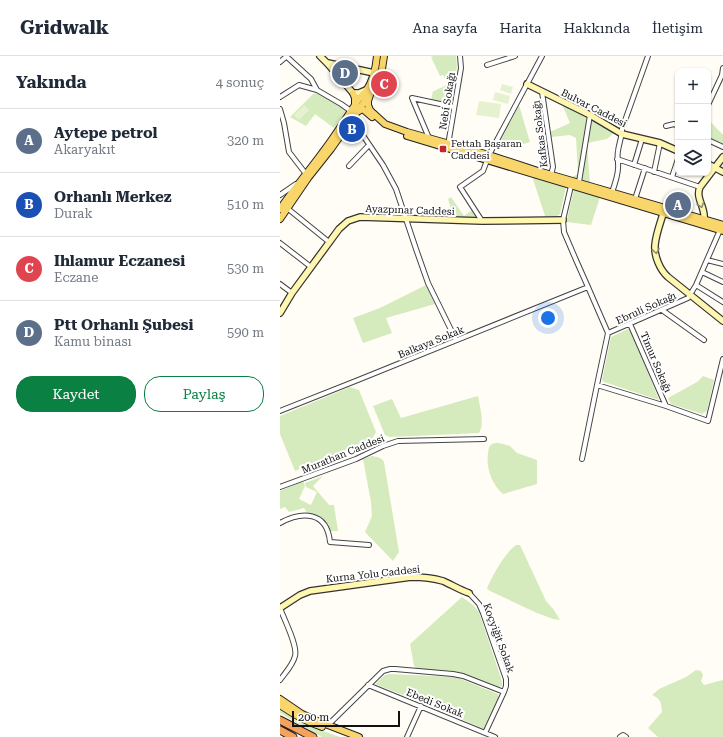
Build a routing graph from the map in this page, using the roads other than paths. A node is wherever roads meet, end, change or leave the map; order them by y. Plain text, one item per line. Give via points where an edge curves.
1 (287, 56) edge
2 (320, 56) edge
3 (377, 56) edge
4 (384, 56) edge
5 (460, 56) edge
6 (515, 56) edge
7 (542, 56) edge
8 (648, 56) edge
9 (280, 62) edge
10 (327, 63) junction
11 (337, 65) junction
12 (487, 65) dead end
13 (723, 68) edge
14 (334, 71) junction
15 (374, 73) junction
16 (527, 84) junction
17 (317, 90) junction
18 (368, 92) junction
19 (542, 92) junction
20 (353, 93) junction
21 (280, 97) edge
22 (356, 103) junction
23 (364, 104) junction
24 (708, 104) edge
25 (454, 107) junction
26 (280, 109) edge
27 (368, 113) junction
28 (354, 115) junction
29 (590, 115) junction
30 (675, 124) edge
31 (666, 126) dead end
32 (622, 134) junction
33 (429, 138) junction
34 (642, 139) junction
35 (711, 141) edge
36 (660, 143) junction
37 (369, 146) junction
38 (448, 146) junction
39 (723, 146) edge
40 (675, 150) edge
41 (723, 157) edge
42 (488, 158) junction
43 (617, 159) junction
44 (634, 165) junction
45 (711, 165) edge
46 (349, 166) dead end
47 (715, 167) junction
48 (644, 168) junction
49 (675, 168) edge
50 (654, 172) junction
51 (723, 172) edge
52 (306, 174) junction
53 (551, 175) junction
54 (672, 177) junction
55 (579, 182) junction
56 (298, 183) junction
57 (570, 186) junction
58 (700, 187) junction
59 (280, 195) edge
60 (611, 195) junction
61 (635, 199) junction
62 (287, 208) junction
63 (280, 209) edge
64 (663, 214) junction
65 (280, 219) edge
66 (406, 219) junction
67 (563, 220) junction
68 (704, 220) junction
69 (482, 221) junction
70 (722, 229) edge
71 (329, 242) junction
72 (280, 243) edge
73 (707, 260) junction
74 (723, 264) edge
75 (311, 267) junction
76 (702, 272) junction
77 (723, 282) edge
78 (280, 284) edge
79 (696, 285) junction
80 (588, 287) junction
81 (292, 293) junction
82 (690, 295) junction
83 (723, 302) edge
84 (662, 310) junction
85 (280, 312) edge
86 (723, 320) edge
87 (630, 324) junction
88 (608, 333) junction
89 (456, 340) junction
90 (704, 340) dead end
91 (723, 359) edge
92 (597, 385) junction
93 (666, 406) junction
94 (280, 411) edge
95 (484, 439) dead end
96 (582, 459) dead end
97 (280, 487) edge
98 (280, 523) edge
99 (369, 545) dead end
100 (469, 594) joint
101 (280, 608) edge
102 (280, 680) edge
103 (368, 685) junction
104 (504, 692) junction
105 (280, 699) edge
106 (280, 705) edge
107 (421, 706) junction
108 (280, 720) edge
109 (328, 725) junction
110 (280, 730) edge
111 (485, 733) junction
112 (293, 737) edge
113 (313, 737) edge
114 (350, 737) edge
115 (359, 737) edge
116 (408, 737) edge
117 (495, 737) edge

1 - 9 street
1 - 17 street via 312,79
2 - 10 street
3 - 15 main road
4 - 18 main road via 382,69
5 - 25 street, Nebi Sokağı
6 - 12 street
7 - 16 street
8 - 32 street
10 - 11 street
10 - 14 street
11 - 14 street via 333,68
11 - 15 street
13 - 24 street via 722,76
14 - 20 street
15 - 18 main road
16 - 19 street, Bulvar Caddesi
16 - 42 street
17 - 21 street via 299,85
17 - 28 street
18 - 20 street
18 - 22 main road
18 - 23 main road via 364,97
18 - 33 main road via 369,107 385,124
19 - 29 street, Bulvar Caddesi
19 - 53 street, Kafkas Sokağı via 553,167
20 - 22 main road
22 - 28 main road
23 - 27 main road
23 - 28 main road
25 - 33 street via 412,98
25 - 38 street, Nebi Sokağı
26 - 52 street via 289,152
27 - 28 main road via 362,109
27 - 38 main road via 386,128 408,137
28 - 37 street
28 - 52 main road
28 - 62 main road
29 - 32 street, Bulvar Caddesi
29 - 55 street
30 - 31 street
32 - 34 street, Bulvar Caddesi
32 - 43 street
33 - 38 main road
34 - 36 street, Bulvar Caddesi
34 - 44 street
35 - 39 street
36 - 40 street, Bulvar Caddesi
36 - 50 street
37 - 46 street
37 - 66 street via 396,188
38 - 42 main road
41 - 47 street
42 - 53 main road
42 - 57 main road
42 - 69 street via 483,171 460,187
43 - 44 street
43 - 60 street via 618,171
44 - 48 street
45 - 47 street
47 - 51 street
47 - 58 street
48 - 50 street
48 - 61 street
49 - 54 street
50 - 54 street
52 - 56 main road
53 - 55 main road
54 - 58 street
55 - 60 main road
56 - 59 street
56 - 63 main road
57 - 60 main road
57 - 67 street
58 -> 68 street via 698,195
60 - 61 main road
60 - 64 main road
61 - 68 main road
62 - 65 main road
62 - 71 street
64 - 70 main road
64 -> 82 street via 655,245 657,259 662,271
66 - 69 street, Ayazpınar Caddesi
66 - 71 street, Ayazpınar Caddesi via 356,218 339,229
66 - 89 street via 428,283
67 - 69 street, Ayazpınar Caddesi
67 - 80 street via 564,232
68 - 70 main road
70 - 73 street, Ebruli Sokağı
71 - 75 street, Ayazpınar Caddesi
72 - 75 street
73 - 74 street
73 - 76 street, Ebruli Sokağı
75 - 81 street, Ayazpınar Caddesi
76 - 77 street
76 - 79 street, Ebruli Sokağı
78 - 81 street
79 - 82 street, Ebruli Sokağı
79 - 83 street
80 - 88 street
80 - 89 street, Balkaya Sokak
81 - 85 street, Ayazpınar Caddesi
82 - 84 street, Ebruli Sokağı
82 - 86 street
84 - 87 street, Ebruli Sokağı
84 - 90 street
87 - 88 street, Ebruli Sokağı
87 - 93 street, Timur Sokağı
88 - 92 street
89 - 94 street, Balkaya Sokak
91 - 93 street via 708,421
92 - 93 street
92 - 96 street
95 - 97 street, Murathan Caddesi via 398,441
98 - 99 street via 288,518 300,516 316,518 327,529 330,542
100 - 101 street, Kurna Yolu Caddesi via 444,581 425,577 411,578 310,591
100 - 104 street, Koçyiğit Sokak via 479,604 483,613 506,679
101 - 102 street via 296,652
103 - 104 street via 383,671 395,669 457,675
103 - 107 street, Ebedi Sokak
103 - 109 street
104 - 111 street
105 - 109 main road via 302,714
106 - 114 main road via 312,724
107 - 111 street, Ebedi Sokak
107 - 116 street
108 - 113 highway
109 - 115 main road
110 - 112 highway
111 - 117 street, Ebedi Sokak

